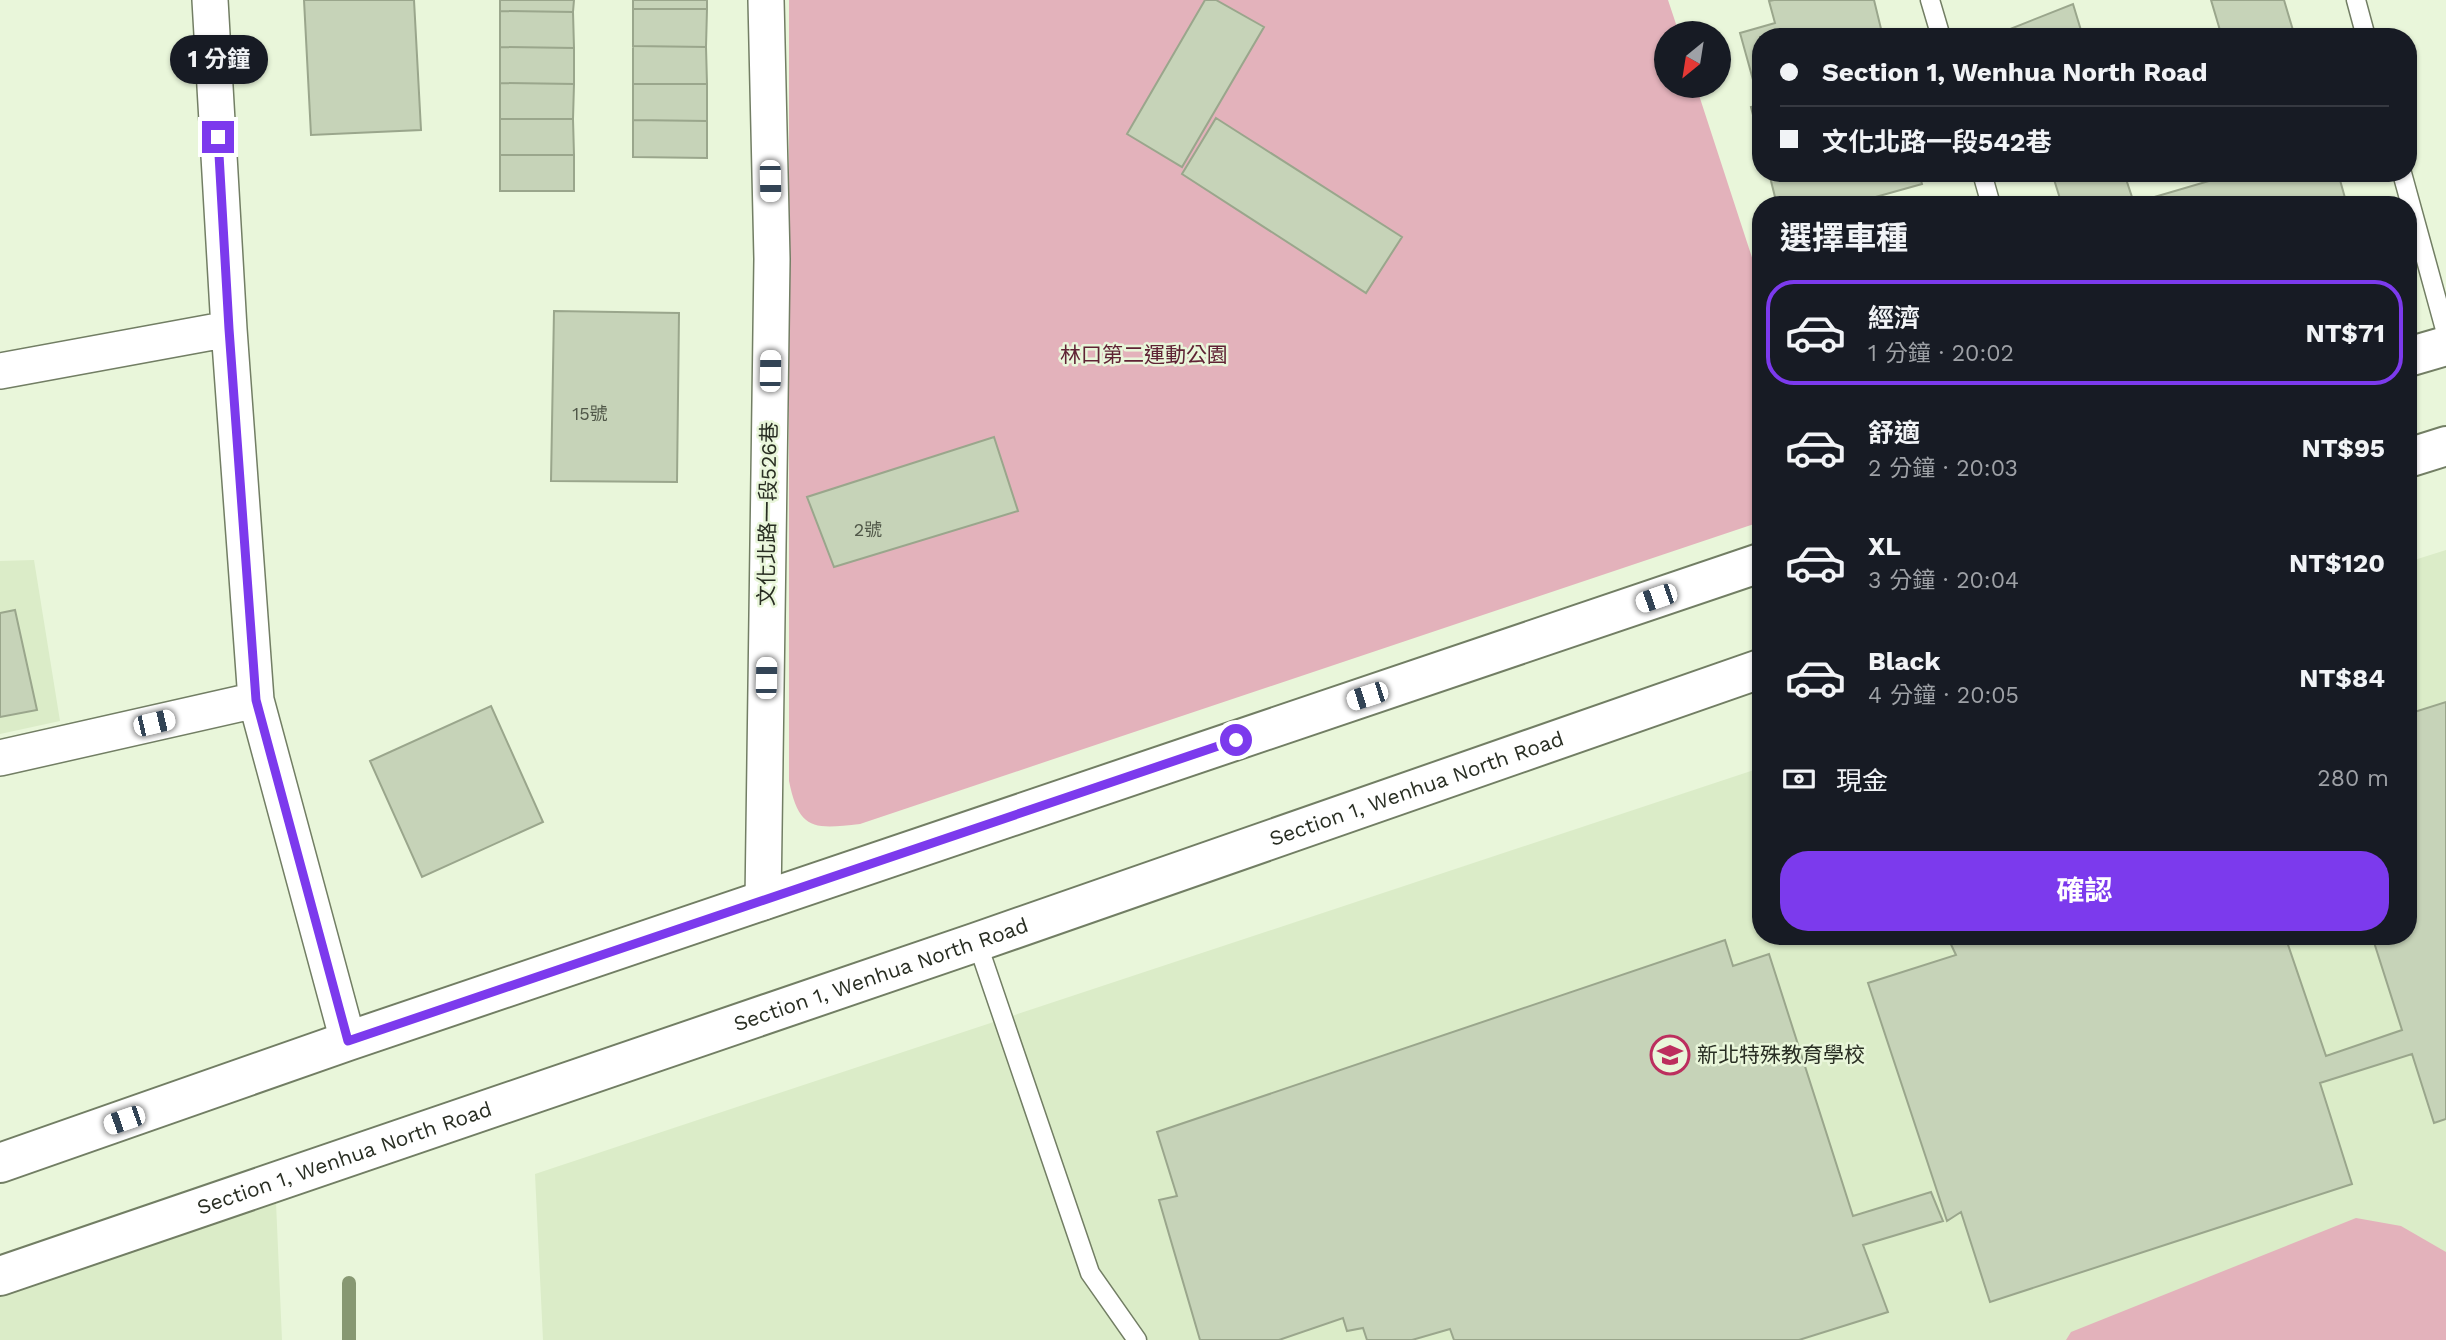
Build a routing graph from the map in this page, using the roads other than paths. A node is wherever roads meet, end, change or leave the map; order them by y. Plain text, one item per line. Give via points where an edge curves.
1 (210, 0) edge
2 (766, 0) edge
3 (1930, 0) edge
4 (2356, 0) edge
5 (1938, 28) edge
6 (2364, 28) edge
7 (2417, 228) edge
8 (229, 329) junction
9 (2446, 333) edge
10 (2446, 346) edge
11 (2417, 354) edge
12 (0, 371) edge
13 (2446, 446) edge
14 (2417, 455) edge
15 (1752, 566) edge
16 (1752, 672) edge
17 (256, 700) junction
18 (0, 758) edge
19 (763, 902) junction
20 (977, 942) junction
21 (348, 1041) junction
22 (0, 1163) edge
23 (0, 1276) edge
24 (1138, 1340) edge

1 - 8 street
2 - 19 street, 文化北路一段526巷 via 772,259
3 - 5 lane
4 - 6 lane
7 - 9 lane
8 - 12 street
8 - 17 street
10 - 11 main road
13 - 14 main road
15 - 19 main road
16 - 20 main road, Section 1, Wenhua North Road
17 - 18 street
17 - 21 street
19 - 21 main road
20 - 23 main road, Section 1, Wenhua North Road
20 - 24 lane via 1090,1273
21 - 22 main road

